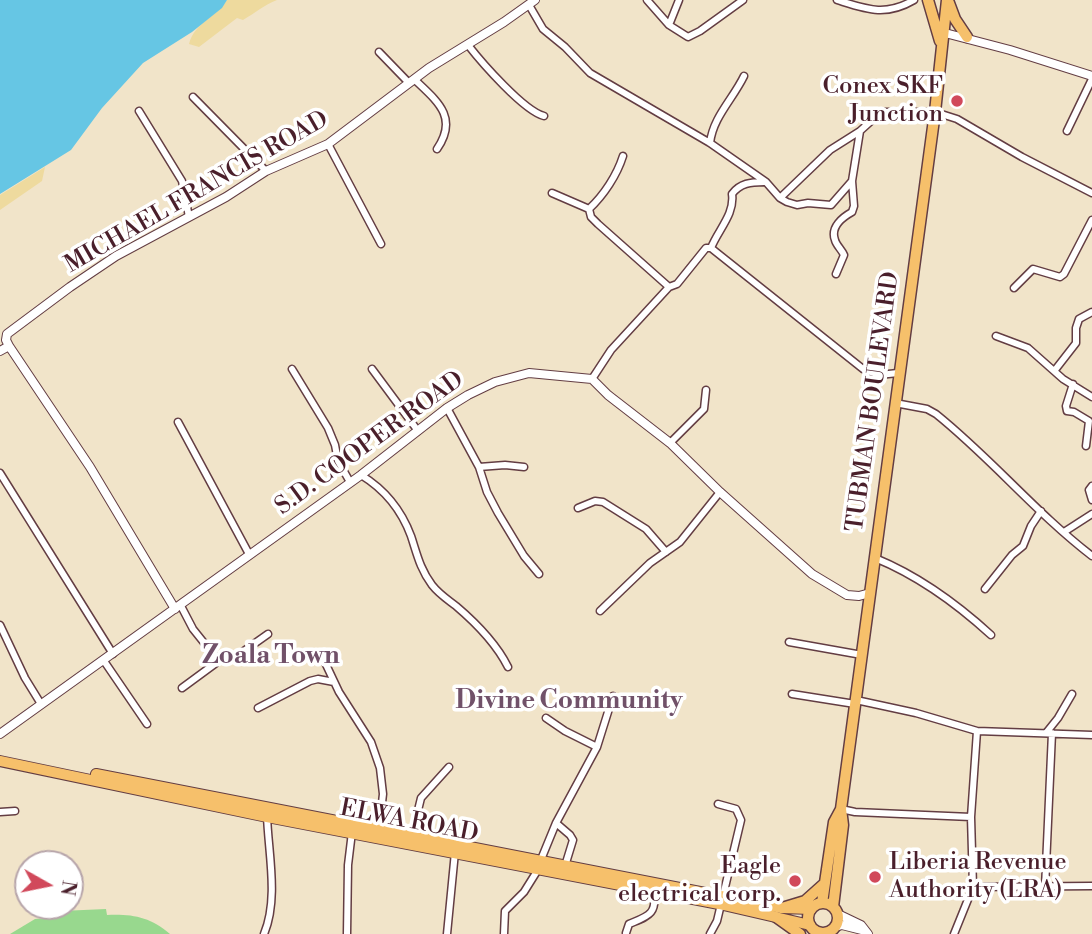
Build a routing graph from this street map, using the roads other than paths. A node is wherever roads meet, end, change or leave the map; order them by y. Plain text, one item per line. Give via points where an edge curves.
1 (647, 0) edge
2 (679, 0) edge
3 (743, 0) edge
4 (837, 0) edge
5 (914, 0) edge
6 (929, 0) edge
7 (947, 0) edge
8 (532, 2) edge
9 (670, 25) junction
10 (945, 33) junction
11 (967, 37) junction
12 (468, 45) junction
13 (942, 50) junction
14 (379, 52) dead end
15 (744, 76) dead end
16 (1092, 77) edge
17 (411, 81) junction
18 (193, 97) dead end
19 (139, 111) dead end
20 (935, 112) junction
21 (544, 116) dead end
22 (860, 131) junction
23 (1067, 131) dead end
24 (710, 143) junction
25 (328, 144) junction
26 (437, 149) dead end
27 (623, 156) dead end
28 (266, 171) junction
29 (852, 181) junction
30 (766, 182) junction
31 (552, 193) dead end
32 (1092, 193) edge
33 (780, 198) junction
34 (589, 209) junction
35 (189, 217) junction
36 (1092, 220) edge
37 (380, 244) dead end
38 (711, 248) junction
39 (836, 274) dead end
40 (669, 287) junction
41 (1014, 288) dead end
42 (1092, 313) edge
43 (996, 336) dead end
44 (9, 346) junction
45 (0, 351) edge
46 (292, 369) dead end
47 (372, 369) dead end
48 (1055, 370) junction
49 (898, 373) junction
50 (592, 379) junction
51 (1073, 384) junction
52 (706, 390) dead end
53 (1092, 397) edge
54 (895, 403) junction
55 (447, 408) junction
56 (178, 422) dead end
57 (418, 430) junction
58 (670, 443) junction
59 (1086, 446) dead end
60 (479, 467) junction
61 (524, 467) dead end
62 (0, 473) edge
63 (361, 475) junction
64 (350, 482) junction
65 (1092, 486) edge
66 (720, 492) junction
67 (1092, 500) edge
68 (578, 508) dead end
69 (1041, 511) junction
70 (1092, 514) edge
71 (1064, 532) junction
72 (666, 552) junction
73 (249, 554) junction
74 (1092, 556) edge
75 (875, 558) junction
76 (539, 574) dead end
77 (985, 589) dead end
78 (870, 593) junction
79 (178, 607) junction
80 (600, 611) dead end
81 (0, 625) edge
82 (268, 634) dead end
83 (991, 635) dead end
84 (789, 642) dead end
85 (113, 654) junction
86 (862, 655) junction
87 (322, 656) dead end
88 (217, 659) junction
89 (104, 661) junction
90 (508, 667) dead end
91 (334, 682) junction
92 (183, 688) dead end
93 (792, 694) dead end
94 (1072, 694) dead end
95 (613, 696) dead end
96 (855, 702) junction
97 (41, 704) junction
98 (258, 708) dead end
99 (545, 718) dead end
100 (0, 722) edge
101 (147, 724) dead end
102 (977, 731) junction
103 (3, 732) edge
104 (1049, 733) junction
105 (1092, 735) edge
106 (597, 747) junction
107 (0, 755) edge
108 (0, 761) edge
109 (449, 767) dead end
110 (718, 804) dead end
111 (841, 809) junction
112 (15, 811) dead end
113 (0, 812) edge
114 (267, 812) junction
115 (971, 817) junction
116 (556, 823) junction
117 (379, 829) junction
118 (352, 832) junction
119 (412, 835) junction
120 (455, 852) junction
121 (539, 865) junction
122 (565, 866) junction
123 (824, 884) junction
124 (1092, 886) edge
125 (973, 887) junction
126 (1045, 888) junction
127 (653, 891) junction
128 (720, 899) junction
129 (822, 903) junction
130 (811, 909) junction
131 (835, 911) junction
132 (779, 912) junction
133 (814, 930) edge
134 (831, 931) edge
135 (866, 932) edge
136 (626, 933) edge
137 (264, 934) edge
138 (347, 934) edge
139 (447, 934) edge
140 (505, 934) edge
141 (710, 934) edge
142 (800, 934) edge
143 (954, 934) edge

1 - 9 street
2 - 9 street
3 - 9 street via 693,36 682,35
4 - 5 street via 874,11
6 - 13 highway
7 - 10 highway, TUBMAN BOULEVARD
7 - 11 highway
8 - 12 street, MICHAEL FRANCIS ROAD
8 - 24 street via 543,29 590,73
10 - 11 street
10 - 13 highway, TUBMAN BOULEVARD
11 - 16 street
12 - 17 street, MICHAEL FRANCIS ROAD
12 - 21 street via 533,112
13 - 20 highway, TUBMAN BOULEVARD
14 - 17 street
15 - 24 street via 714,124
16 - 23 street
17 - 25 street, MICHAEL FRANCIS ROAD
17 - 26 street via 441,105 445,137
18 - 28 street
19 - 35 street via 182,181
20 - 22 street via 881,112
20 - 32 street via 957,119
20 - 49 highway, TUBMAN BOULEVARD
22 - 29 street
22 - 33 street via 830,150
24 - 30 street
25 - 28 street, MICHAEL FRANCIS ROAD
25 - 37 street
27 - 34 street
28 - 35 street, MICHAEL FRANCIS ROAD
29 - 33 street via 831,205 797,205
29 - 39 street via 852,212 841,218 835,231 844,255
30 - 33 street
30 - 38 street via 737,187 732,194 733,209
31 - 34 street
34 - 40 street via 598,224
35 - 44 street, MICHAEL FRANCIS ROAD via 70,286 7,334
36 - 41 street via 1064,274 1055,277 1033,269
38 - 40 street
38 - 49 street via 863,369
40 - 50 street via 611,350
42 - 48 street via 1079,319 1076,342
43 - 48 street via 1028,348
44 - 45 street
44 - 79 street
46 - 64 street via 328,428
47 - 57 street
48 - 51 street
49 - 54 highway, TUBMAN BOULEVARD
50 - 55 street, S.D. COOPER ROAD via 529,373 495,382
50 - 58 street
51 - 53 street
51 - 59 street via 1066,406 1089,421
52 - 58 street via 704,409
54 - 69 street via 936,414
54 - 75 highway, TUBMAN BOULEVARD
55 - 57 street, S.D. COOPER ROAD
55 - 60 street
56 - 73 street
57 - 63 street, S.D. COOPER ROAD
58 - 66 street
60 - 61 street
60 - 76 street via 498,513
62 - 85 street
63 - 64 street, S.D. COOPER ROAD
63 - 90 street via 388,496 431,583 473,622
64 - 73 street, S.D. COOPER ROAD
65 - 67 street
66 - 72 street via 680,542
66 - 78 street via 812,573 847,595
68 - 72 street via 603,502 646,528
69 - 71 street
69 - 77 street via 1023,546
70 - 71 street
71 - 74 street
72 - 80 street
73 - 79 street, S.D. COOPER ROAD
75 - 78 highway, TUBMAN BOULEVARD
75 - 83 street via 928,585
78 - 86 highway, TUBMAN BOULEVARD
79 - 85 street, S.D. COOPER ROAD
79 - 88 street
81 - 97 street
82 - 88 street via 234,658
84 - 86 street
85 - 89 street, S.D. COOPER ROAD
86 - 96 highway, TUBMAN BOULEVARD
87 - 91 street
88 - 92 street
89 - 97 street, S.D. COOPER ROAD
89 - 101 street
91 - 98 street via 310,681
91 - 117 street via 363,727 380,768
93 - 96 street
94 - 104 street
95 - 106 street
96 - 102 street
96 - 111 highway, TUBMAN BOULEVARD
97 - 103 street, S.D. COOPER ROAD
99 - 106 street
100 - 103 street
102 - 104 street
102 - 115 street
104 - 105 street
104 - 126 street
106 - 116 street
107 - 114 main road, ELWA ROAD
108 - 114 main road, ELWA ROAD
109 - 119 street via 421,798
110 - 128 street via 736,808 741,820
111 - 115 street
111 - 123 highway, TUBMAN BOULEVARD via 834,822
111 - 131 highway, TUBMAN BOULEVARD
112 - 113 street
114 - 117 main road, ELWA ROAD
114 - 118 main road, ELWA ROAD
114 - 137 street via 271,900
115 - 125 street
116 - 121 street
116 - 122 street via 573,840
117 - 119 main road, ELWA ROAD
118 - 120 main road, ELWA ROAD
118 - 138 street
119 - 121 main road, ELWA ROAD
120 - 121 main road, ELWA ROAD
120 - 139 street
121 - 122 main road, ELWA ROAD
121 - 127 main road, ELWA ROAD
121 - 140 street via 524,892 505,911
122 - 128 main road, ELWA ROAD
123 - 129 highway, TUBMAN BOULEVARD
123 - 132 highway via 805,901
124 - 126 street
125 - 126 street
125 - 143 street
127 - 128 main road, ELWA ROAD
127 - 136 street via 652,912 629,924
128 - 132 main road, ELWA ROAD
128 - 141 street
129 - 130 highway
129 - 131 highway
130 - 132 main road, ELWA ROAD
130 - 133 highway via 808,917
131 - 134 highway
131 - 135 street
132 - 133 main road, ELWA ROAD
132 - 142 highway
133 - 134 highway
134 - 135 street via 842,925

